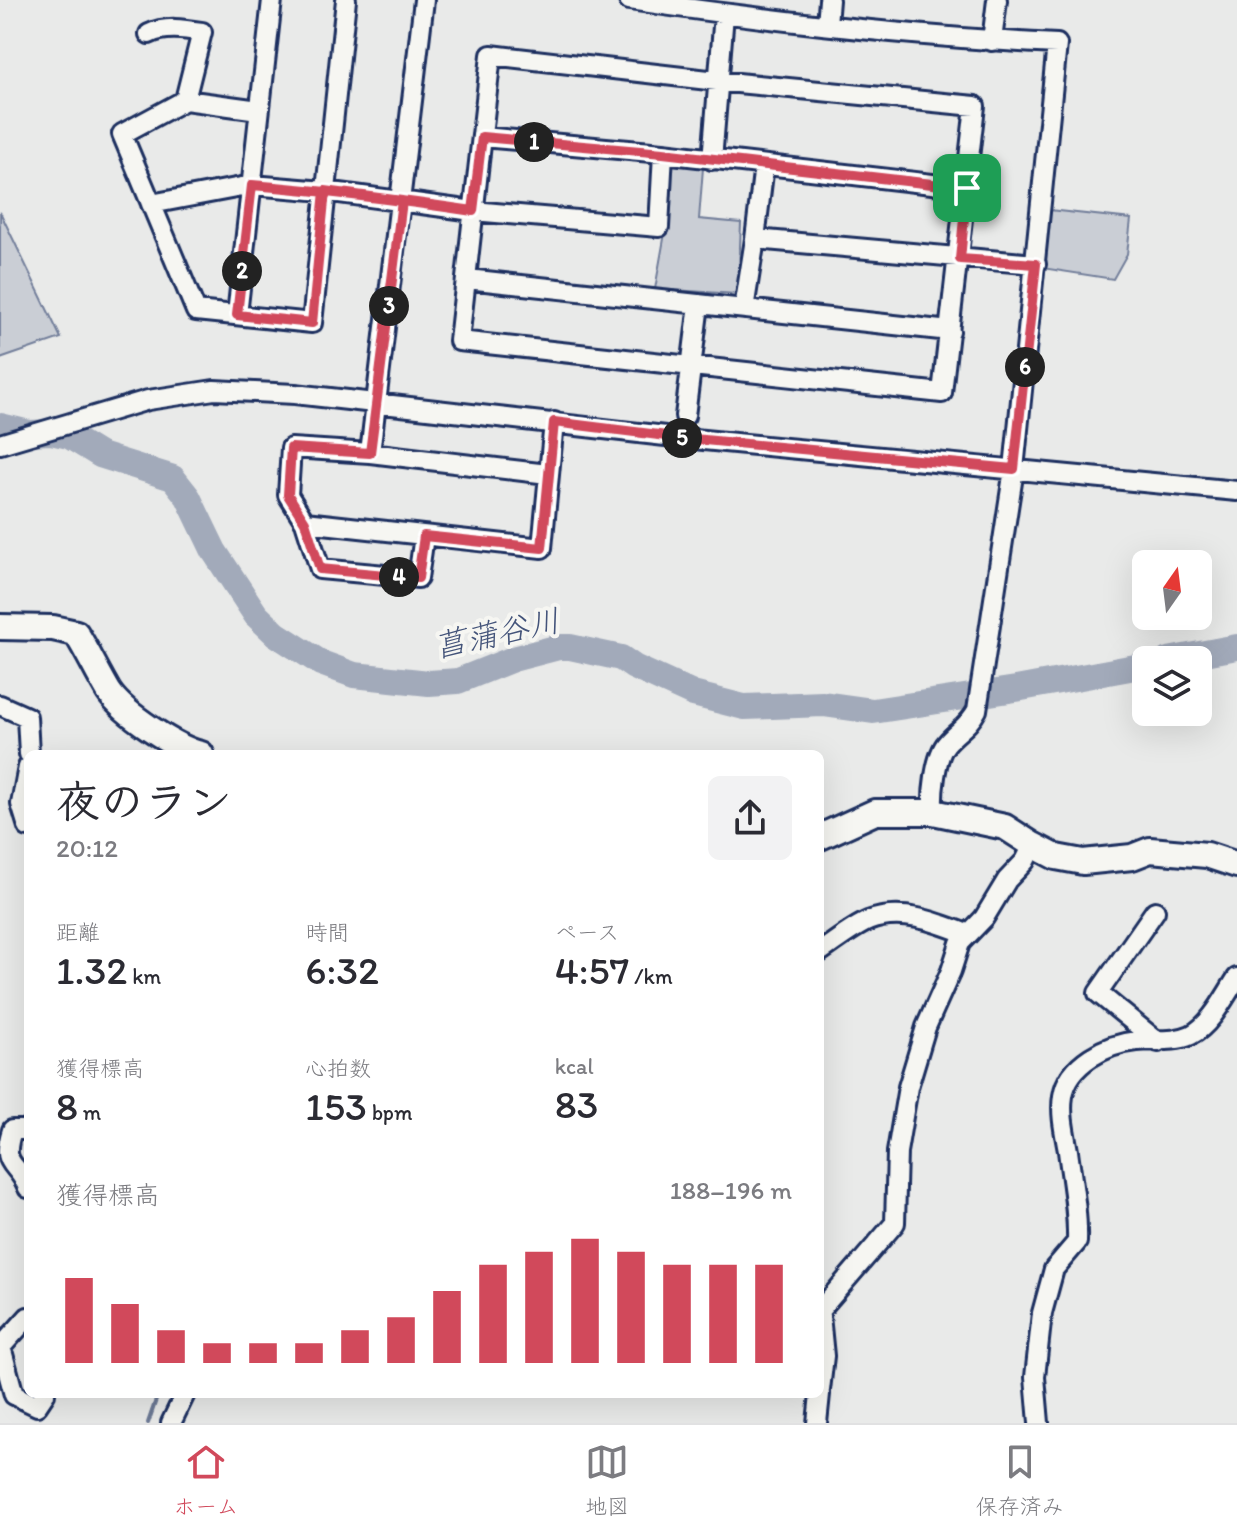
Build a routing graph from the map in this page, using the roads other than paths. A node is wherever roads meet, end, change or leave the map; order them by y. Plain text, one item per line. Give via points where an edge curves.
1 (272, 0) edge
2 (346, 0) edge
3 (424, 0) edge
4 (629, 0) edge
5 (829, 0) edge
6 (997, 0) edge
7 (724, 14) junction
8 (827, 24) junction
9 (149, 34) dead end
10 (992, 41) junction
11 (717, 81) junction
12 (185, 100) junction
13 (259, 110) junction
14 (482, 137) junction
15 (663, 153) junction
16 (712, 160) junction
17 (764, 165) junction
18 (252, 185) junction
19 (967, 188) junction
20 (325, 191) junction
21 (402, 201) junction
22 (151, 204) junction
23 (473, 211) junction
24 (755, 239) junction
25 (960, 259) junction
26 (1036, 264) junction
27 (467, 279) junction
28 (699, 304) junction
29 (744, 309) junction
30 (237, 315) junction
31 (950, 331) junction
32 (692, 364) junction
33 (377, 405) junction
34 (685, 416) dead end
35 (554, 422) junction
36 (0, 444) edge
37 (370, 453) junction
38 (1014, 469) junction
39 (548, 474) junction
40 (1237, 491) edge
41 (305, 522) junction
42 (424, 536) junction
43 (0, 627) edge
44 (0, 705) edge
45 (29, 750) edge
46 (185, 750) edge
47 (24, 793) edge
48 (933, 812) junction
49 (24, 814) edge
50 (824, 835) edge
51 (1033, 845) junction
52 (1237, 865) edge
53 (1155, 911) dead end
54 (967, 934) junction
55 (824, 949) edge
56 (1237, 978) edge
57 (1158, 1042) junction
58 (24, 1130) edge
59 (24, 1178) edge
60 (824, 1305) edge
61 (24, 1321) edge
62 (1, 1344) edge
63 (42, 1398) edge
64 (183, 1398) edge
65 (819, 1398) edge
66 (171, 1423) edge
67 (817, 1423) edge
68 (1039, 1423) edge

1 - 13 street
2 - 20 street
3 - 21 street
4 - 7 street
5 - 8 street
6 - 10 street
7 - 8 street
7 - 11 street
8 - 10 street
9 - 12 street via 159,29 202,32
10 - 26 street via 1057,44
11 - 14 street via 491,55
11 - 16 street
11 - 19 street via 975,106
12 - 13 street
12 - 22 street via 122,134
13 - 18 street
14 - 15 street
14 - 23 street
15 - 16 street
15 - 23 street via 659,227
16 - 17 street
17 - 19 street
17 - 24 street
18 - 20 street
18 - 22 street
18 - 30 street
19 - 25 street
20 - 21 street
20 - 30 street via 312,323
21 - 23 street
21 - 33 street
22 - 30 street via 196,311
23 - 27 street
24 - 25 street
24 - 29 street
25 - 26 street
25 - 31 street
26 - 38 street
27 - 28 street
27 - 32 street via 459,341
28 - 29 street
28 - 32 street
29 - 31 street
31 - 32 street via 942,393
32 - 34 street
33 - 35 street
33 - 36 street via 214,390 148,400
33 - 37 street
35 - 38 street
35 - 39 street
37 - 39 street
37 - 41 street via 291,448 288,495
38 - 40 street
38 - 48 street via 977,710 937,762
39 - 42 street via 542,548
41 - 42 street
41 - 42 street via 320,569 418,578
43 - 46 main road via 76,633 110,694
44 - 45 street via 27,717
47 - 49 street
48 - 50 main road via 875,812
48 - 51 main road via 1005,827
51 - 52 main road via 1083,862 1150,850 1207,855
51 - 54 street via 984,918
53 - 57 street via 1098,993
54 - 55 street via 895,915 868,921
54 - 60 street via 926,1027 908,1087 897,1152 895,1223
56 - 57 street via 1194,1034
57 - 68 street via 1114,1045 1096,1054 1077,1068 1063,1094 1077,1242 1054,1269 1042,1313 1035,1377
58 - 59 street via 12,1130 6,1148 12,1167
61 - 62 street
62 - 63 street via 14,1395 37,1406
64 - 66 street
65 - 67 street

